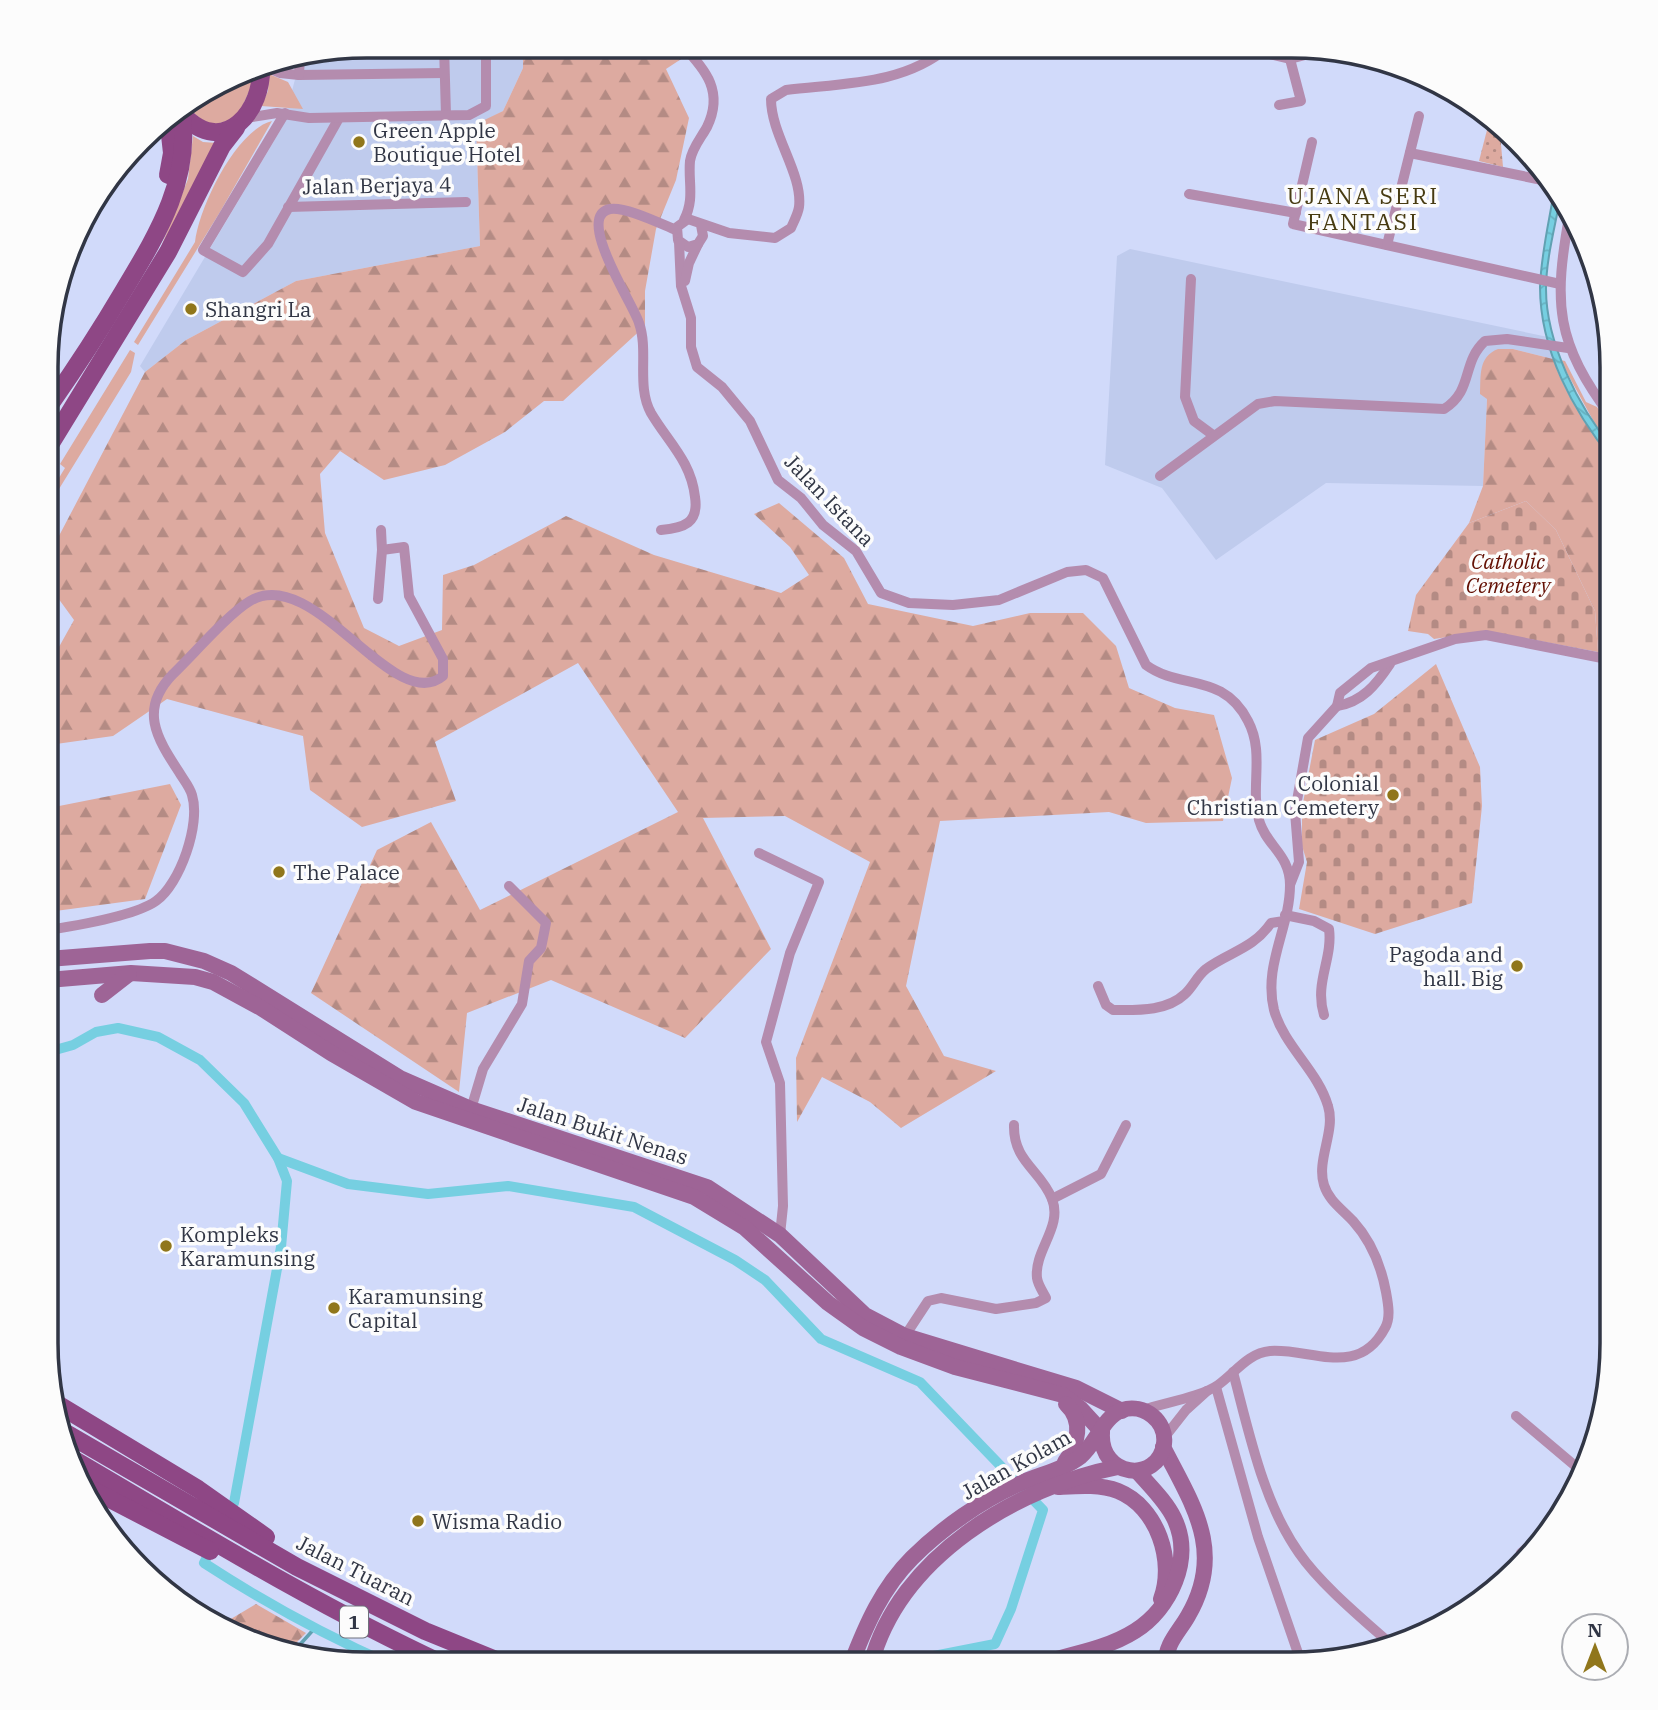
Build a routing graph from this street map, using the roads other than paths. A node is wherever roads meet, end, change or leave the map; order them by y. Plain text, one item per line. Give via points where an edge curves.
1 (444, 58) edge
2 (486, 58) edge
3 (694, 58) edge
4 (934, 58) edge
5 (1286, 58) edge
6 (1294, 58) edge
7 (1290, 59) junction
8 (300, 65) edge
9 (276, 71) edge
10 (444, 73) junction
11 (299, 75) junction
12 (259, 77) edge
13 (1279, 105) dead end
14 (285, 114) junction
15 (446, 115) junction
16 (1419, 116) dead end
17 (184, 118) edge
18 (339, 118) junction
19 (180, 121) edge
20 (241, 123) junction
21 (1312, 142) dead end
22 (1410, 153) junction
23 (1537, 179) edge
24 (1189, 194) dead end
25 (692, 196) junction
26 (466, 202) dead end
27 (288, 207) junction
28 (1294, 218) junction
29 (684, 220) junction
30 (700, 224) junction
31 (1567, 227) edge
32 (676, 230) junction
33 (729, 233) junction
34 (679, 242) junction
35 (700, 242) junction
36 (1387, 245) junction
37 (1191, 279) dead end
38 (1554, 283) junction
39 (684, 291) junction
40 (1564, 348) junction
41 (58, 393) edge
42 (1600, 400) edge
43 (58, 432) edge
44 (1213, 435) junction
45 (1160, 476) dead end
46 (381, 530) dead end
47 (661, 530) dead end
48 (382, 550) junction
49 (378, 599) dead end
50 (1600, 658) edge
51 (759, 853) dead end
52 (1290, 885) junction
53 (509, 886) dead end
54 (1285, 918) junction
55 (58, 928) edge
56 (58, 958) edge
57 (58, 966) edge
58 (131, 973) junction
59 (98, 975) junction
60 (58, 979) edge
61 (1098, 986) dead end
62 (102, 995) dead end
63 (1324, 1015) dead end
64 (471, 1109) junction
65 (1014, 1125) dead end
66 (1126, 1125) dead end
67 (1052, 1199) junction
68 (780, 1235) junction
69 (905, 1336) junction
70 (1233, 1372) junction
71 (1212, 1388) junction
72 (1049, 1392) junction
73 (65, 1409) edge
74 (1122, 1410) junction
75 (1143, 1410) junction
76 (1516, 1416) dead end
77 (1102, 1432) junction
78 (72, 1437) edge
79 (1163, 1443) junction
80 (1077, 1451) junction
81 (82, 1464) edge
82 (1575, 1466) edge
83 (1118, 1467) junction
84 (1137, 1471) junction
85 (1079, 1480) junction
86 (96, 1493) edge
87 (249, 1564) junction
88 (350, 1592) junction
89 (1153, 1618) junction
90 (1385, 1638) edge
91 (417, 1652) edge
92 (477, 1652) edge
93 (856, 1652) edge
94 (875, 1652) edge
95 (1078, 1652) edge
96 (1167, 1652) edge
97 (1298, 1652) edge

1 - 10 street
2 - 15 street via 487,100 481,111
3 - 25 street via 706,70 713,113 690,160
4 - 33 street via 897,76 786,90 771,99 771,118 790,163 799,205 791,228 775,238
5 - 7 street
6 - 7 street
7 - 13 street via 1301,101
8 - 11 street
9 - 11 street
10 - 11 street
10 - 15 street
12 - 20 main road via 257,92
14 - 18 street
14 - 20 street
14 - 27 street via 203,250 243,272 268,244
15 - 18 street
16 - 22 street
17 - 20 main road via 201,129 222,132
18 - 27 street
19 - 41 main road via 185,133 182,163 157,236 72,378
20 - 43 main road via 222,146 169,252
21 - 28 street
22 - 23 street
22 - 36 street
24 - 28 street
25 - 29 street
25 - 30 street
26 - 27 street, Jalan Berjaya 4
28 - 36 street
29 - 30 street
29 - 32 street
30 - 33 street
30 - 35 street
31 - 38 street
32 - 34 street
32 - 47 street via 620,210 609,209 598,221 601,245 641,328 651,412 681,452 692,477 697,511 691,522
33 - 35 street
34 - 35 street via 688,247
34 - 39 street, Jalan Istana
35 - 39 street via 686,272
36 - 38 street
37 - 44 street via 1185,397 1194,421
38 - 40 street
39 - 52 street, Jalan Istana via 697,367 722,387 750,421 778,480 801,498 822,525 856,551 881,593 909,603 965,604 999,600 1067,572 1086,570 1103,578 1146,665 1158,674 1191,680 1227,695 1249,721 1257,744 1259,822 1283,855
40 - 42 street
40 - 44 street via 1507,339 1485,341 1472,357 1464,391 1444,410 1275,401 1258,404
44 - 45 street
46 - 48 street
48 - 49 street
48 - 55 street via 404,547 409,596 443,659 443,677 427,683 411,680 367,654 301,600 268,595 250,601 155,697 154,724 162,746 192,794 189,845 181,865 156,901 106,920
50 - 52 street via 1486,635 1455,639 1390,664 1375,685 1352,704 1337,706 1308,738 1295,812 1299,862
51 - 68 street via 819,882 790,953 766,1042 780,1083
52 - 54 street, Jalan Istana
53 - 64 street via 546,923 545,929 541,948 529,961 522,1004 483,1069
54 - 61 street via 1271,923 1260,939 1206,969 1174,1002 1149,1010 1113,1010
54 - 63 street via 1314,921 1329,929 1331,942 1319,999
54 - 70 street, Jalan Istana via 1272,963 1274,1009 1329,1109 1323,1183 1330,1199 1373,1248 1388,1318 1385,1329 1358,1355 1333,1359 1270,1351 1250,1358
56 - 64 main road, Jalan Bukit Nenas via 165,951 204,961 256,987 400,1078
57 - 59 main road via 88,964
58 - 59 main road, Jalan Bukit Nenas
58 - 62 main road
58 - 72 main road, Jalan Bukit Nenas via 213,982 416,1102 694,1197 745,1228 828,1303 863,1328 955,1367
59 - 60 main road, Jalan Bukit Nenas
64 - 68 main road, Jalan Bukit Nenas via 707,1187
65 - 67 street via 1014,1139 1027,1167 1038,1172
66 - 67 street via 1101,1174
67 - 69 street via 1054,1223 1037,1280 1046,1298 996,1309 941,1298 928,1301
68 - 69 main road, Jalan Bukit Nenas via 865,1315
69 - 74 main road, Jalan Bukit Nenas via 1076,1388
70 - 71 street, Jalan Istana
70 - 90 street via 1283,1527 1300,1555
71 - 75 street, Jalan Istana
71 - 79 street, Jalan Istana via 1186,1410
71 - 97 street
72 - 77 main road, Jalan Bukit Nenas via 1072,1400
72 - 80 main road via 1076,1417
73 - 88 main road via 198,1489 258,1533 310,1561
74 - 75 main road
74 - 77 main road
75 - 79 main road via 1159,1423
76 - 82 street
77 - 80 main road, Jalan Kolam
77 - 83 main road via 1104,1452
78 - 88 main road, Jalan Tuaran / 1 via 190,1507
79 - 84 main road via 1156,1461
79 - 96 main road via 1199,1515 1205,1542 1198,1595
80 - 93 main road, Jalan Kolam via 1062,1467 1019,1484 971,1512 911,1559 880,1599
81 - 87 main road, 1
83 - 84 main road
83 - 85 main road, Jalan Kolam
84 - 89 main road via 1174,1518 1178,1533 1176,1581
85 - 89 main road via 1119,1491 1148,1515 1157,1531 1167,1567
85 - 94 main road, Jalan Kolam via 1046,1488 977,1527 943,1553 909,1590
86 - 87 main road via 158,1527
87 - 91 main road, 1
88 - 92 main road, Jalan Tuaran / 1
89 - 95 main road via 1113,1642

